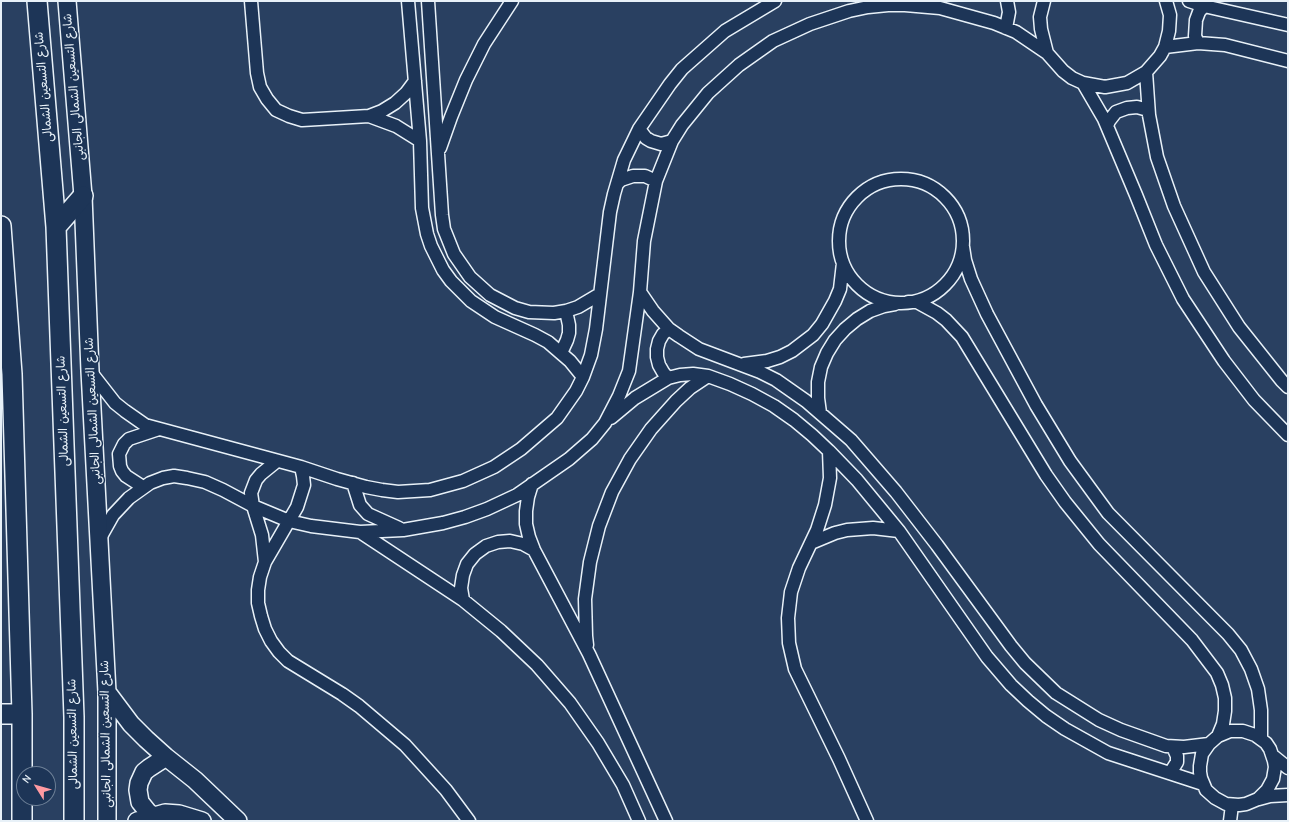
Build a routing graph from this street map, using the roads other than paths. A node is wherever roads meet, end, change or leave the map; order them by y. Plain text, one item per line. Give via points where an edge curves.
1 (36, 1) edge
2 (67, 1) edge
3 (251, 1) edge
4 (408, 1) edge
5 (428, 1) edge
6 (512, 1) edge
7 (775, 1) edge
8 (1007, 1) edge
9 (1044, 1) edge
10 (1166, 1) edge
11 (1189, 1) edge
12 (1204, 6) junction
13 (1288, 25) edge
14 (1006, 28) junction
15 (1198, 43) junction
16 (1165, 47) junction
17 (1047, 53) junction
18 (1288, 61) edge
19 (1146, 72) junction
20 (415, 81) junction
21 (1083, 83) junction
22 (1148, 110) junction
23 (369, 116) junction
24 (1106, 126) junction
25 (639, 129) junction
26 (420, 141) junction
27 (672, 141) junction
28 (438, 155) junction
29 (656, 181) junction
30 (617, 184) junction
31 (83, 196) junction
32 (1, 226) edge
33 (56, 227) junction
34 (963, 247) junction
35 (843, 262) junction
36 (640, 292) junction
37 (600, 294) junction
38 (904, 303) junction
39 (566, 311) junction
40 (669, 329) junction
41 (561, 353) junction
42 (741, 365) junction
43 (90, 370) junction
44 (708, 376) junction
45 (583, 377) junction
46 (668, 378) junction
47 (6, 381) edge
48 (1288, 387) edge
49 (820, 413) junction
50 (605, 423) junction
51 (159, 429) junction
52 (1288, 435) edge
53 (830, 450) junction
54 (277, 461) junction
55 (301, 467) junction
56 (353, 483) junction
57 (532, 484) junction
58 (143, 487) junction
59 (252, 506) junction
60 (290, 520) junction
61 (403, 530) junction
62 (899, 531) junction
63 (360, 532) junction
64 (100, 538) junction
65 (811, 543) junction
66 (534, 550) junction
67 (264, 562) junction
68 (463, 600) junction
69 (589, 654) junction
70 (107, 692) junction
71 (1, 714) edge
72 (22, 714) junction
73 (1261, 739) junction
74 (1213, 740) junction
75 (1173, 747) junction
76 (1272, 755) junction
77 (166, 757) junction
78 (1288, 768) edge
79 (1168, 772) junction
80 (1203, 784) junction
81 (1288, 795) edge
82 (1258, 799) junction
83 (1232, 805) junction
84 (153, 816) junction
85 (22, 821) edge
86 (74, 821) edge
87 (107, 821) edge
88 (137, 821) edge
89 (202, 821) edge
90 (238, 821) edge
91 (469, 821) edge
92 (639, 821) edge
93 (666, 821) edge
94 (867, 821) edge
95 (1230, 821) edge

1 - 33 main road, شارع التسعين الشمالى
2 - 31 street, شارع التسعين الشمالى الجانبى
3 - 23 street via 260,87 276,110 302,120
4 - 20 street
5 - 28 street
6 - 28 street via 484,44 466,80
7 - 25 street via 725,31 682,69
8 - 14 street via 1009,12
9 - 17 street via 1040,17
10 - 16 street via 1170,15
11 - 12 street
12 - 13 street
12 - 15 street via 1196,20 1195,36
14 - 17 street
14 - 27 street via 940,8 905,5 868,7 830,17 791,32 755,52 708,93
15 - 16 street
15 - 18 street via 1225,45
16 - 19 street
17 - 21 street via 1063,71
19 - 21 street via 1127,83 1105,87
19 - 22 street
20 - 23 street via 395,103
20 - 26 street
21 - 24 street
22 - 24 street via 1138,107 1126,108 1116,112
22 - 48 street via 1157,157 1174,206 1204,272 1239,327
23 - 26 street via 396,126
24 - 52 street via 1156,245 1183,299 1224,361 1254,400
25 - 27 street via 651,141 661,144
25 - 30 street via 624,160
26 - 41 street via 424,221 431,246 444,270 461,291 483,310 541,339
27 - 29 street
28 - 39 street via 444,229 454,254 470,277 490,295 515,308 541,313
29 - 30 street via 645,176 632,176
29 - 36 street via 644,241
30 - 37 street via 610,212
31 - 33 main road
31 - 43 street, شارع التسعين الشمالى الجانبى
32 - 47 main road
33 - 86 main road, شارع التسعين الشمالى via 73,709
34 - 35 street via 962,227 948,200 925,184 906,179 895,180 868,189 849,209 842,224 840,241
34 - 38 street via 954,273 945,284 935,293
34 - 73 street via 971,279 987,314 1032,400 1070,461 1108,513 1228,634 1244,655 1258,689
35 - 38 street via 849,274 865,291 881,299
35 - 42 street via 840,289 826,319 813,335 780,357
36 - 40 street
36 - 50 street via 629,371
37 - 39 street
37 - 45 street via 591,355
38 - 49 street via 884,306 863,315 835,340 824,360 818,382
38 - 74 street via 917,302 937,313 962,337 1065,502 1099,544 1192,640 1217,673 1225,698 1225,711 1223,724
39 - 41 street via 569,325 567,340
40 - 42 street via 699,349
40 - 46 street via 659,341 657,349 659,365
41 - 45 street
42 - 49 street via 776,380
43 - 51 street via 107,393 125,411 145,425
43 - 64 street, شارع التسعين الشمالى الجانبى
44 - 46 street via 693,374
44 - 53 street via 774,406
44 - 69 street via 690,388 651,428 630,459 610,497 594,544 587,581 585,618
45 - 56 street via 568,405 546,429 512,456 479,474 430,490 382,490
46 - 50 street via 635,398
47 - 72 main road
49 - 75 street via 851,440 896,492 1011,646 1040,678 1066,699 1100,720 1143,739
50 - 57 street via 580,450
51 - 54 street
51 - 58 street via 129,439 119,454 122,471
53 - 62 street
53 - 65 street via 830,478 825,504
54 - 55 street
54 - 59 street via 256,480 251,493
55 - 56 street
55 - 60 street via 304,485
56 - 61 street via 360,505 368,514
57 - 61 street via 487,509 465,517
57 - 66 street via 526,524
58 - 59 street via 163,478 187,478 223,490
58 - 64 street via 120,506 108,521
59 - 60 street
59 - 67 street via 262,535
60 - 63 street via 311,526
60 - 67 street
61 - 63 street
62 - 65 street via 873,528 848,530
62 - 79 street via 987,657 1028,701 1065,729 1108,753
63 - 68 street
64 - 70 street, شارع التسعين الشمالى الجانبى
65 - 94 street via 799,568 790,598 788,630 791,656
66 - 68 street via 510,541 486,546 468,564 463,575
66 - 69 street
67 - 91 street via 258,590 259,610 265,629 279,652 288,661 359,706 390,731 433,774
68 - 92 street via 520,648 570,703 611,764
69 - 93 street
70 - 77 street via 131,724
70 - 87 street, شارع التسعين الشمالى الجانبى
71 - 72 main road
72 - 85 main road
73 - 74 street via 1250,732 1236,730 1224,733
73 - 76 street
74 - 75 street via 1196,746
74 - 80 street via 1202,754 1200,766
75 - 79 street via 1177,762
76 - 78 street
76 - 82 street via 1275,767 1273,779
77 - 84 street via 144,772 139,783 140,802
77 - 90 street via 195,780
79 - 80 street
80 - 83 street via 1215,798
81 - 82 street
82 - 83 street via 1246,804
83 - 95 street
84 - 88 street
84 - 89 street via 165,813 179,814

